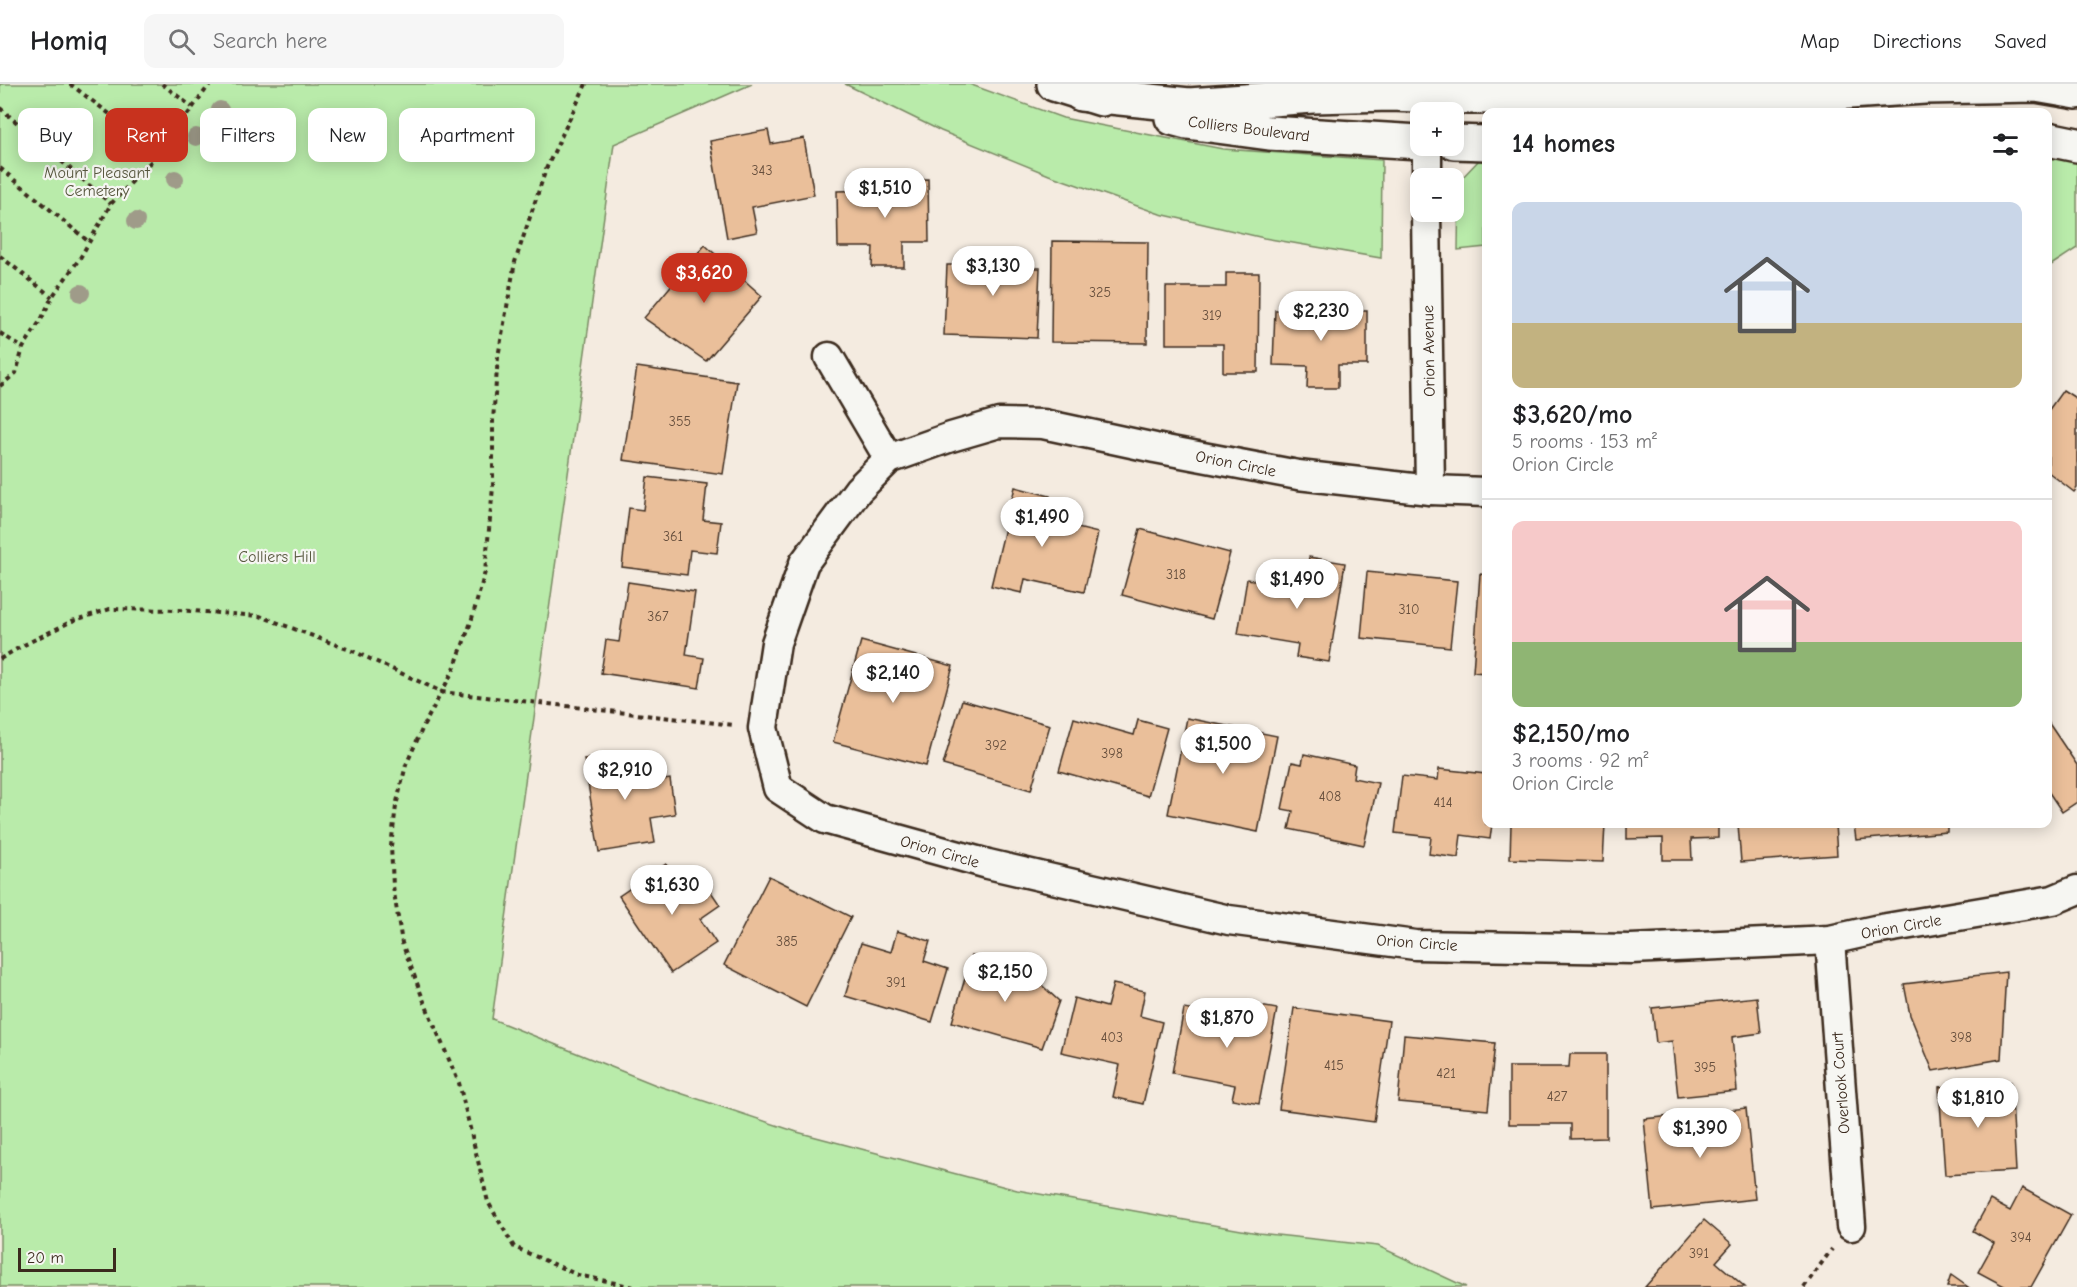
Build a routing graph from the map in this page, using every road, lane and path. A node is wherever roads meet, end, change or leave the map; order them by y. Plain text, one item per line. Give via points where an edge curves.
1 (70, 84) edge
2 (162, 84) edge
3 (210, 84) edge
4 (586, 84) edge
5 (1067, 89) edge
6 (2077, 92) edge
7 (1427, 97) edge
8 (192, 107) junction
9 (0, 108) edge
10 (105, 110) edge
11 (188, 113) edge
12 (1410, 141) edge
13 (2052, 141) edge
14 (1464, 142) edge
15 (1482, 142) edge
16 (2077, 145) edge
17 (151, 162) edge
18 (0, 168) edge
19 (111, 204) junction
20 (1426, 222) edge
21 (89, 242) junction
22 (0, 256) edge
23 (52, 297) junction
24 (0, 333) edge
25 (23, 348) junction
26 (829, 357) dead end
27 (0, 386) edge
28 (889, 459) junction
29 (1430, 490) junction
30 (1482, 492) edge
31 (0, 659) edge
32 (442, 692) junction
33 (763, 728) junction
34 (2077, 890) edge
35 (1830, 940) junction
36 (1851, 1226) joint
37 (634, 1287) edge
38 (1804, 1287) edge

1 - 10 path
2 - 8 path
3 - 8 path
4 - 32 path via 546,169 515,262 498,357 485,572 471,622
5 - 7 street, Colliers Boulevard via 1189,105 1313,96
5 - 12 street, Colliers Boulevard via 1186,122 1269,133
6 - 7 street, Colliers Boulevard via 2036,85 1804,95
8 - 11 path
9 - 19 path
13 - 16 street
14 - 15 street
17 - 19 path
18 - 21 path
19 - 21 path
20 - 29 street, Orion Avenue
21 - 23 path
22 - 23 path
23 - 25 path
24 - 25 path
25 - 27 path via 16,373
26 - 28 street
28 - 29 street, Orion Circle via 999,423 1044,424 1298,475
28 - 33 street, Orion Circle via 858,490 804,563 776,643
29 - 30 street, Orion Circle
31 - 32 path via 72,621 110,609 260,616 355,652
32 - 33 path
32 - 37 path via 406,765 396,806 391,856 402,943 459,1083 488,1202 514,1247 578,1275
33 - 35 street, Orion Circle via 778,788 825,819 988,864 1229,920 1415,945 1631,949
34 - 35 street, Orion Circle via 2053,900
35 - 36 street, Overlook Court
36 - 38 path

